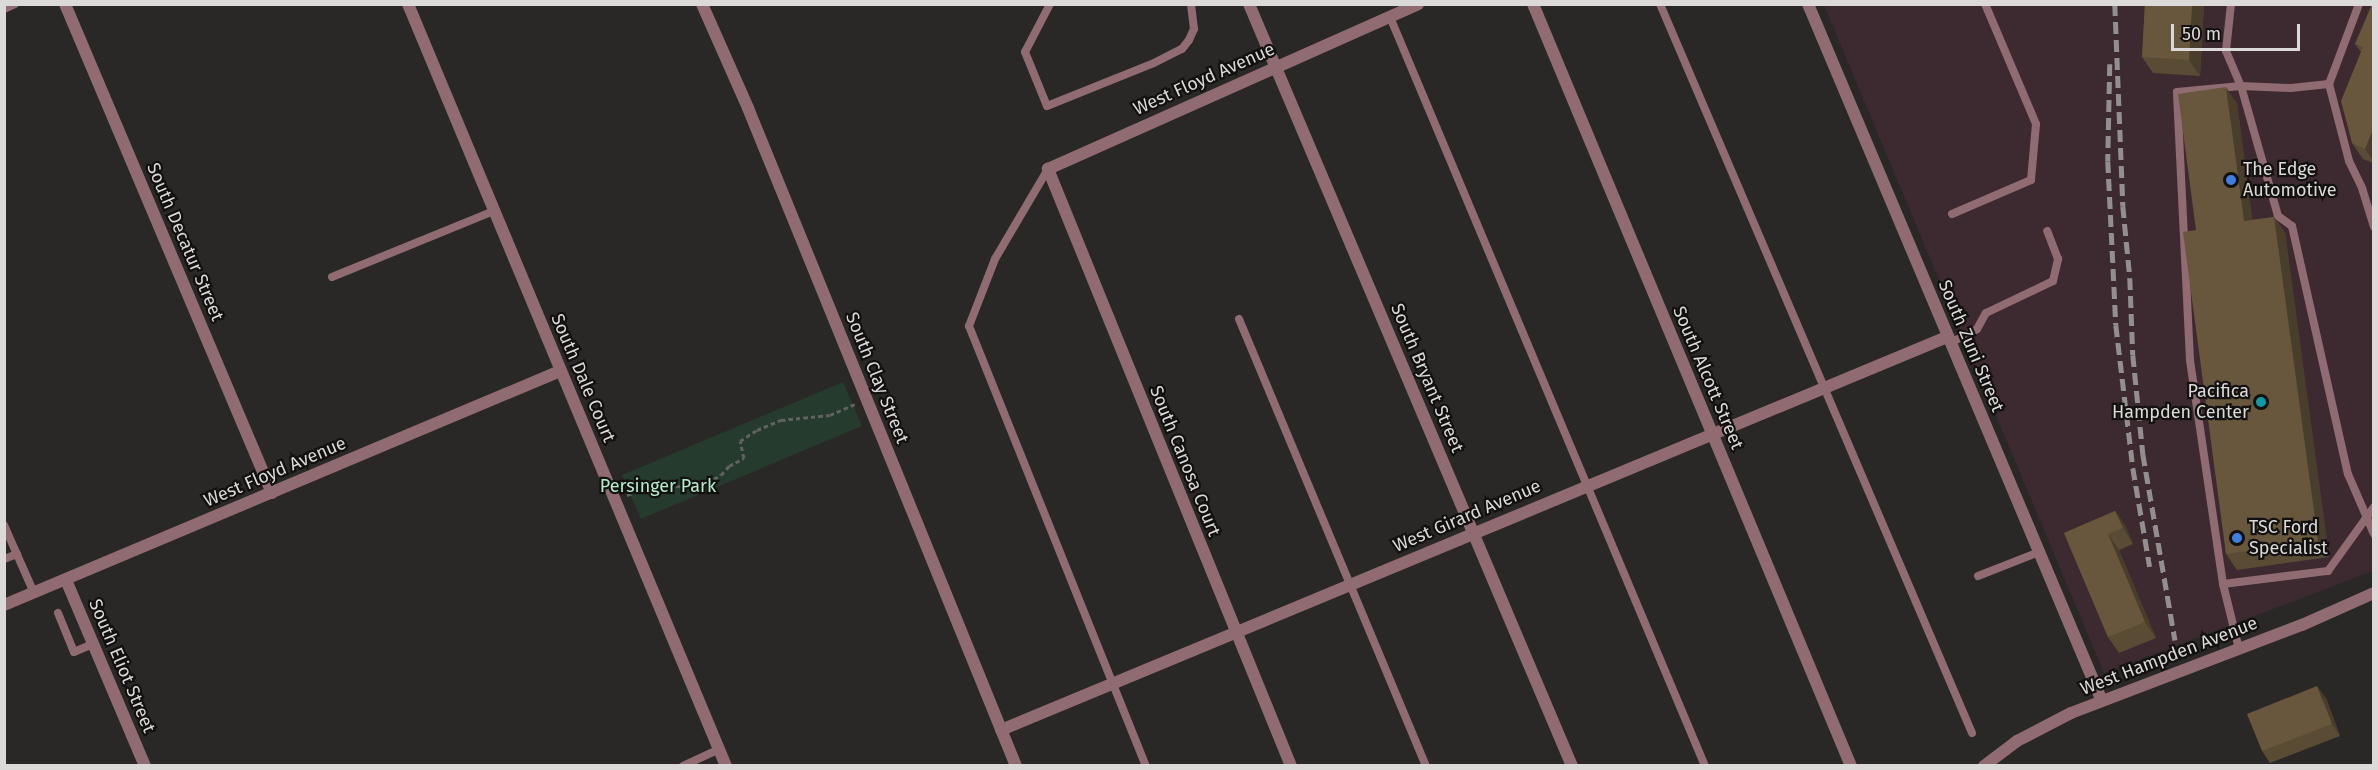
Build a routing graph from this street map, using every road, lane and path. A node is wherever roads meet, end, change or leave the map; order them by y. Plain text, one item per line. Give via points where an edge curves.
1 (15, 4) edge
2 (65, 4) edge
3 (408, 4) edge
4 (702, 4) edge
5 (1050, 4) edge
6 (1191, 4) edge
7 (1250, 4) edge
8 (1418, 4) edge
9 (1533, 4) edge
10 (1660, 4) edge
11 (1808, 4) edge
12 (1985, 4) edge
13 (2231, 4) edge
14 (2359, 4) edge
15 (4, 9) edge
16 (1390, 16) junction
17 (1276, 66) junction
18 (2329, 84) junction
19 (2241, 86) junction
20 (1048, 169) junction
21 (494, 212) junction
22 (1952, 214) dead end
23 (2373, 227) edge
24 (2047, 231) dead end
25 (332, 277) dead end
26 (1239, 320) dead end
27 (1948, 340) junction
28 (560, 371) junction
29 (1825, 388) junction
30 (866, 399) junction
31 (1712, 435) junction
32 (1588, 485) junction
33 (272, 493) junction
34 (614, 499) junction
35 (2373, 507) edge
36 (2366, 515) junction
37 (4, 525) edge
38 (1473, 532) junction
39 (2373, 534) edge
40 (2039, 552) junction
41 (17, 554) junction
42 (4, 559) edge
43 (1978, 576) dead end
44 (66, 580) junction
45 (2223, 584) junction
46 (1351, 585) junction
47 (33, 593) junction
48 (2373, 593) edge
49 (4, 605) edge
50 (58, 614) dead end
51 (1237, 635) junction
52 (93, 644) junction
53 (2239, 648) junction
54 (1112, 686) junction
55 (2102, 701) junction
56 (1001, 730) junction
57 (1972, 733) dead end
58 (719, 749) junction
59 (145, 765) edge
60 (683, 765) edge
61 (726, 765) edge
62 (1016, 765) edge
63 (1146, 765) edge
64 (1291, 765) edge
65 (1426, 765) edge
66 (1572, 765) edge
67 (1706, 765) edge
68 (1851, 765) edge
69 (1984, 765) edge

1 - 15 lane
2 - 33 street, South Decatur Street
3 - 21 street, South Dale Court
4 - 30 street, South Clay Street
5 - 6 lane via 1025,52 1047,106 1182,49 1194,29
7 - 17 street, South Bryant Street
8 - 16 street, West Floyd Avenue
9 - 31 street, South Alcott Street
10 - 29 lane
11 - 27 street, South Zuni Street
12 - 22 lane via 2036,124 2031,180
13 - 19 lane via 2226,51
14 - 18 lane
16 - 17 street, West Floyd Avenue
16 - 32 lane
17 - 20 street, West Floyd Avenue
17 - 38 street, South Bryant Street
18 - 19 lane via 2291,88
18 - 23 lane via 2349,161
19 - 36 lane via 2278,216 2292,226 2348,474
19 - 45 lane via 2177,92 2190,360
20 - 51 street, South Canosa Court
20 - 54 lane via 995,259 969,326
21 - 25 lane
21 - 28 street, South Dale Court
24 - 27 lane via 2058,259 2053,281 1986,313 1977,329
26 - 46 lane
27 - 29 street, West Girard Avenue
27 - 40 street, South Zuni Street
28 - 33 street, West Floyd Avenue
28 - 34 street, South Dale Court
29 - 31 street, West Girard Avenue
29 - 57 lane
30 - 34 path via 830,415 781,420 757,430 740,441 744,458 701,487 654,485
30 - 56 street, South Clay Street
31 - 32 street, West Girard Avenue
31 - 68 street, South Alcott Street
32 - 38 street, West Girard Avenue
32 - 67 lane
33 - 44 street, West Floyd Avenue
34 - 58 street, South Dale Court
35 - 36 lane
36 - 39 lane
36 - 45 lane via 2328,571
37 - 41 lane
38 - 46 street, West Girard Avenue
38 - 66 street, South Bryant Street
40 - 43 lane
40 - 55 street, South Zuni Street
41 - 42 lane
41 - 47 lane
44 - 47 street, West Floyd Avenue
44 - 52 street, South Eliot Street
45 - 53 lane
46 - 51 street, West Girard Avenue
46 - 65 lane
47 - 49 street, West Floyd Avenue
48 - 53 street, West Hampden Avenue
50 - 52 lane via 74,652
51 - 54 street, West Girard Avenue
51 - 64 street, South Canosa Court
52 - 59 street, South Eliot Street
53 - 55 street, West Hampden Avenue
54 - 56 street, West Girard Avenue
54 - 63 lane
55 - 69 street, West Hampden Avenue via 2032,732
56 - 62 street, South Clay Street
58 - 60 lane
58 - 61 street, South Dale Court

